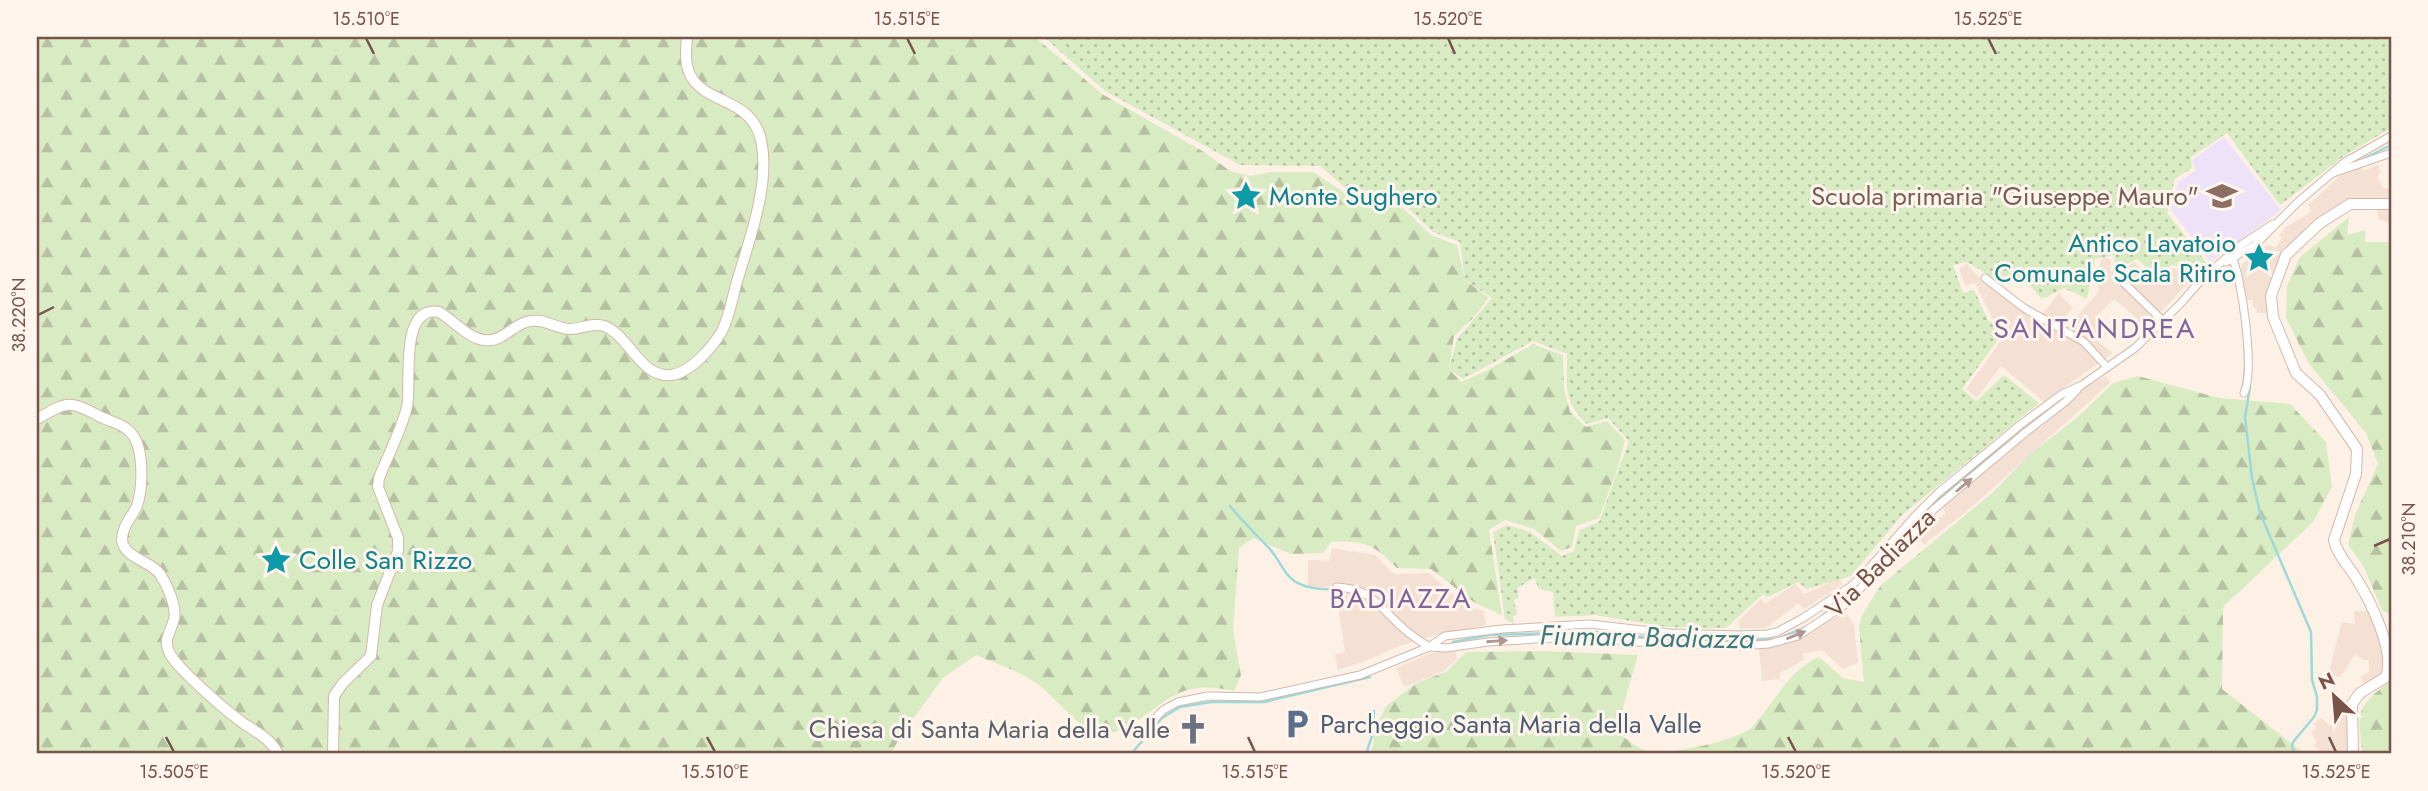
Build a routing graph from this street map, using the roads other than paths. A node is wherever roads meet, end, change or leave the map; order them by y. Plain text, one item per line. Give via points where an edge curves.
1 (687, 37) edge
2 (2391, 136) edge
3 (2391, 153) edge
4 (2329, 174) junction
5 (2391, 204) edge
6 (2232, 256) junction
7 (1985, 278) dead end
8 (2123, 281) dead end
9 (2163, 321) junction
10 (2108, 367) junction
11 (2082, 384) junction
12 (2244, 393) dead end
13 (37, 419) edge
14 (1337, 587) dead end
15 (1839, 595) junction
16 (1846, 604) junction
17 (1429, 647) junction
18 (1142, 733) dead end
19 (278, 754) edge
20 (333, 754) edge
21 (2353, 754) edge

1 - 20 main road via 692,78 744,111 761,140 763,176 751,236 722,331 688,368 668,375 648,367 601,325 566,329 535,320 488,341 439,312 424,314 410,340 410,395 377,487 398,538 398,551 377,605 371,656 334,696
2 - 4 street
3 - 4 street
4 - 6 street, Via Badiazza
5 - 21 main road via 2361,203 2341,209 2306,234 2283,259 2271,310 2294,370 2320,395 2357,449 2356,474 2334,540 2368,601 2389,661 2386,677 2360,693 2352,704
6 - 9 street, Via Badiazza via 2198,282
6 - 12 street via 2242,299 2249,378
7 - 10 street via 2024,308 2084,341
8 - 9 street
9 - 10 street, Via Badiazza
10 - 11 street, Via Badiazza
11 - 15 street, Via Badiazza via 2020,425 1938,493 1866,573
16 -> 11 street, Via Badiazza via 1933,510
13 - 19 main road via 62,406 76,405 133,435 141,479 137,505 122,541 128,551 160,574 167,589 175,610 166,638 170,653 225,709 272,743
14 - 17 street via 1363,591
15 - 16 street
15 - 17 street, Via Badiazza via 1767,634 1669,633 1576,624 1445,636
17 -> 16 street, Via Badiazza via 1588,636 1676,644 1769,644 1805,632
17 - 18 street, Via Badiazza via 1360,676 1259,697 1208,696 1178,702 1163,710

